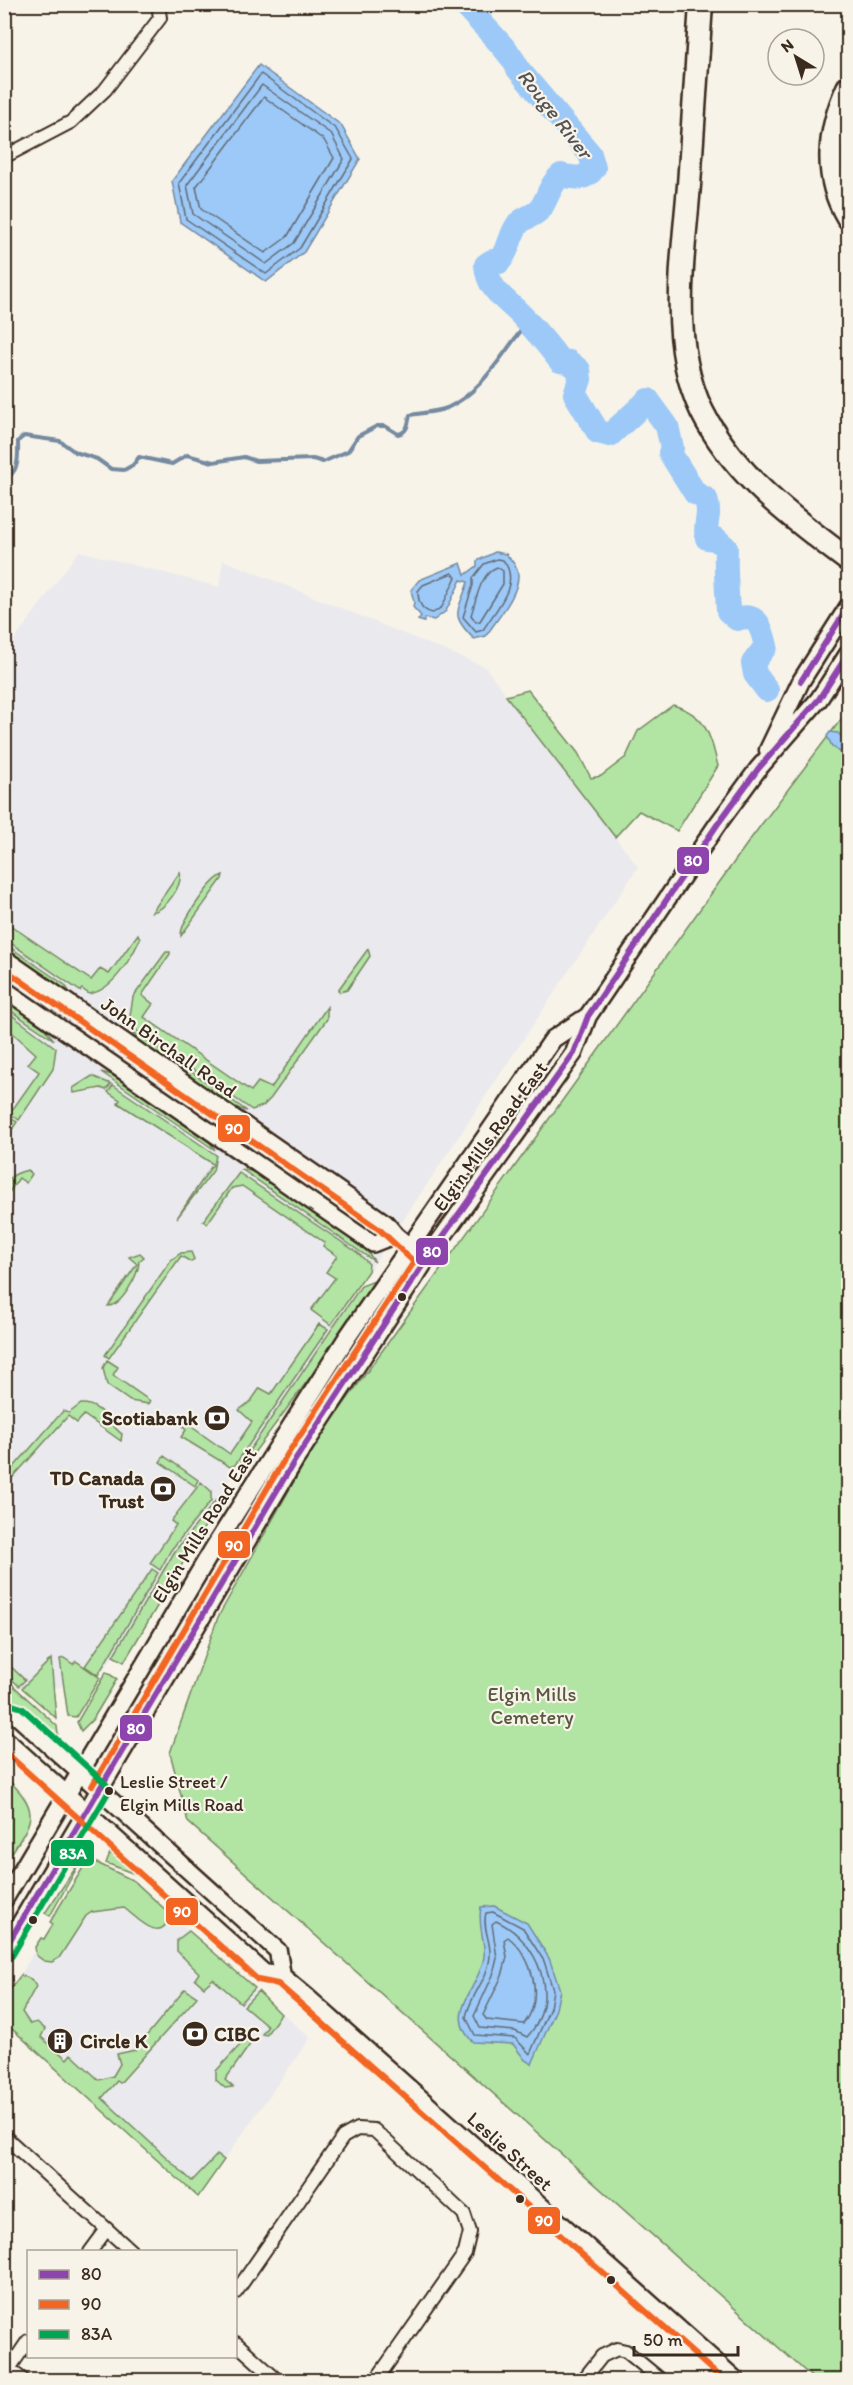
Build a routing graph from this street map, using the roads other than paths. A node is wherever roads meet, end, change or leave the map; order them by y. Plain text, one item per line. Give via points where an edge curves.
1 (158, 4) edge
2 (701, 4) edge
3 (849, 88) edge
4 (7, 152) edge
5 (849, 218) edge
6 (849, 560) edge
7 (849, 607) edge
8 (849, 654) edge
9 (758, 769) junction
10 (4, 958) edge
11 (4, 989) edge
12 (588, 1016) junction
13 (396, 1235) junction
14 (410, 1247) junction
15 (426, 1260) junction
16 (4, 1712) edge
17 (4, 1738) edge
18 (80, 1771) junction
19 (100, 1791) junction
20 (66, 1793) junction
21 (86, 1813) junction
22 (4, 1900) edge
23 (4, 1951) edge
24 (282, 1976) junction
25 (4, 2136) edge
26 (106, 2229) junction
27 (91, 2250) edge
28 (130, 2250) edge
29 (237, 2291) edge
30 (27, 2343) edge
31 (237, 2344) edge
32 (7, 2373) edge
33 (23, 2380) edge
34 (277, 2380) edge
35 (376, 2380) edge
36 (583, 2380) edge
37 (661, 2380) edge
38 (736, 2380) edge

1 - 4 street via 160,18 105,90 71,122
2 - 6 highway via 681,294 683,344 692,382 706,420 752,481 791,518
3 - 5 highway via 840,108 831,170
7 - 9 main road, Elgin Mills Road East via 801,681
8 - 9 main road, Elgin Mills Road East via 819,699
9 - 12 main road, Elgin Mills Road East
10 - 13 street, John Birchall Road via 386,1223
11 - 13 street via 373,1244
12 - 14 main road, Elgin Mills Road East via 553,1039
12 - 15 main road, Elgin Mills Road East via 574,1053
13 - 14 street, John Birchall Road
14 - 15 street, John Birchall Road
14 - 18 main road, Elgin Mills Road East via 346,1339 218,1541
15 - 19 main road, Elgin Mills Road East via 289,1470
16 - 18 main road via 16,1715
17 - 20 main road, Leslie Street
18 - 19 main road
18 - 20 main road, Elgin Mills Road East
19 - 21 main road, Elgin Mills Road East
19 - 24 main road via 278,1952
20 - 21 main road, Leslie Street
20 - 22 main road, Elgin Mills Road East
21 - 23 main road, Elgin Mills Road East
21 - 24 main road, Leslie Street via 264,1973
24 - 38 main road, Leslie Street
25 - 26 street
26 - 27 street
26 - 28 street
29 - 35 street via 343,2137 357,2128 374,2130 464,2214 470,2232 465,2253
30 - 32 street
31 - 34 street
32 - 33 street
36 - 37 street via 602,2356 617,2349 626,2351

